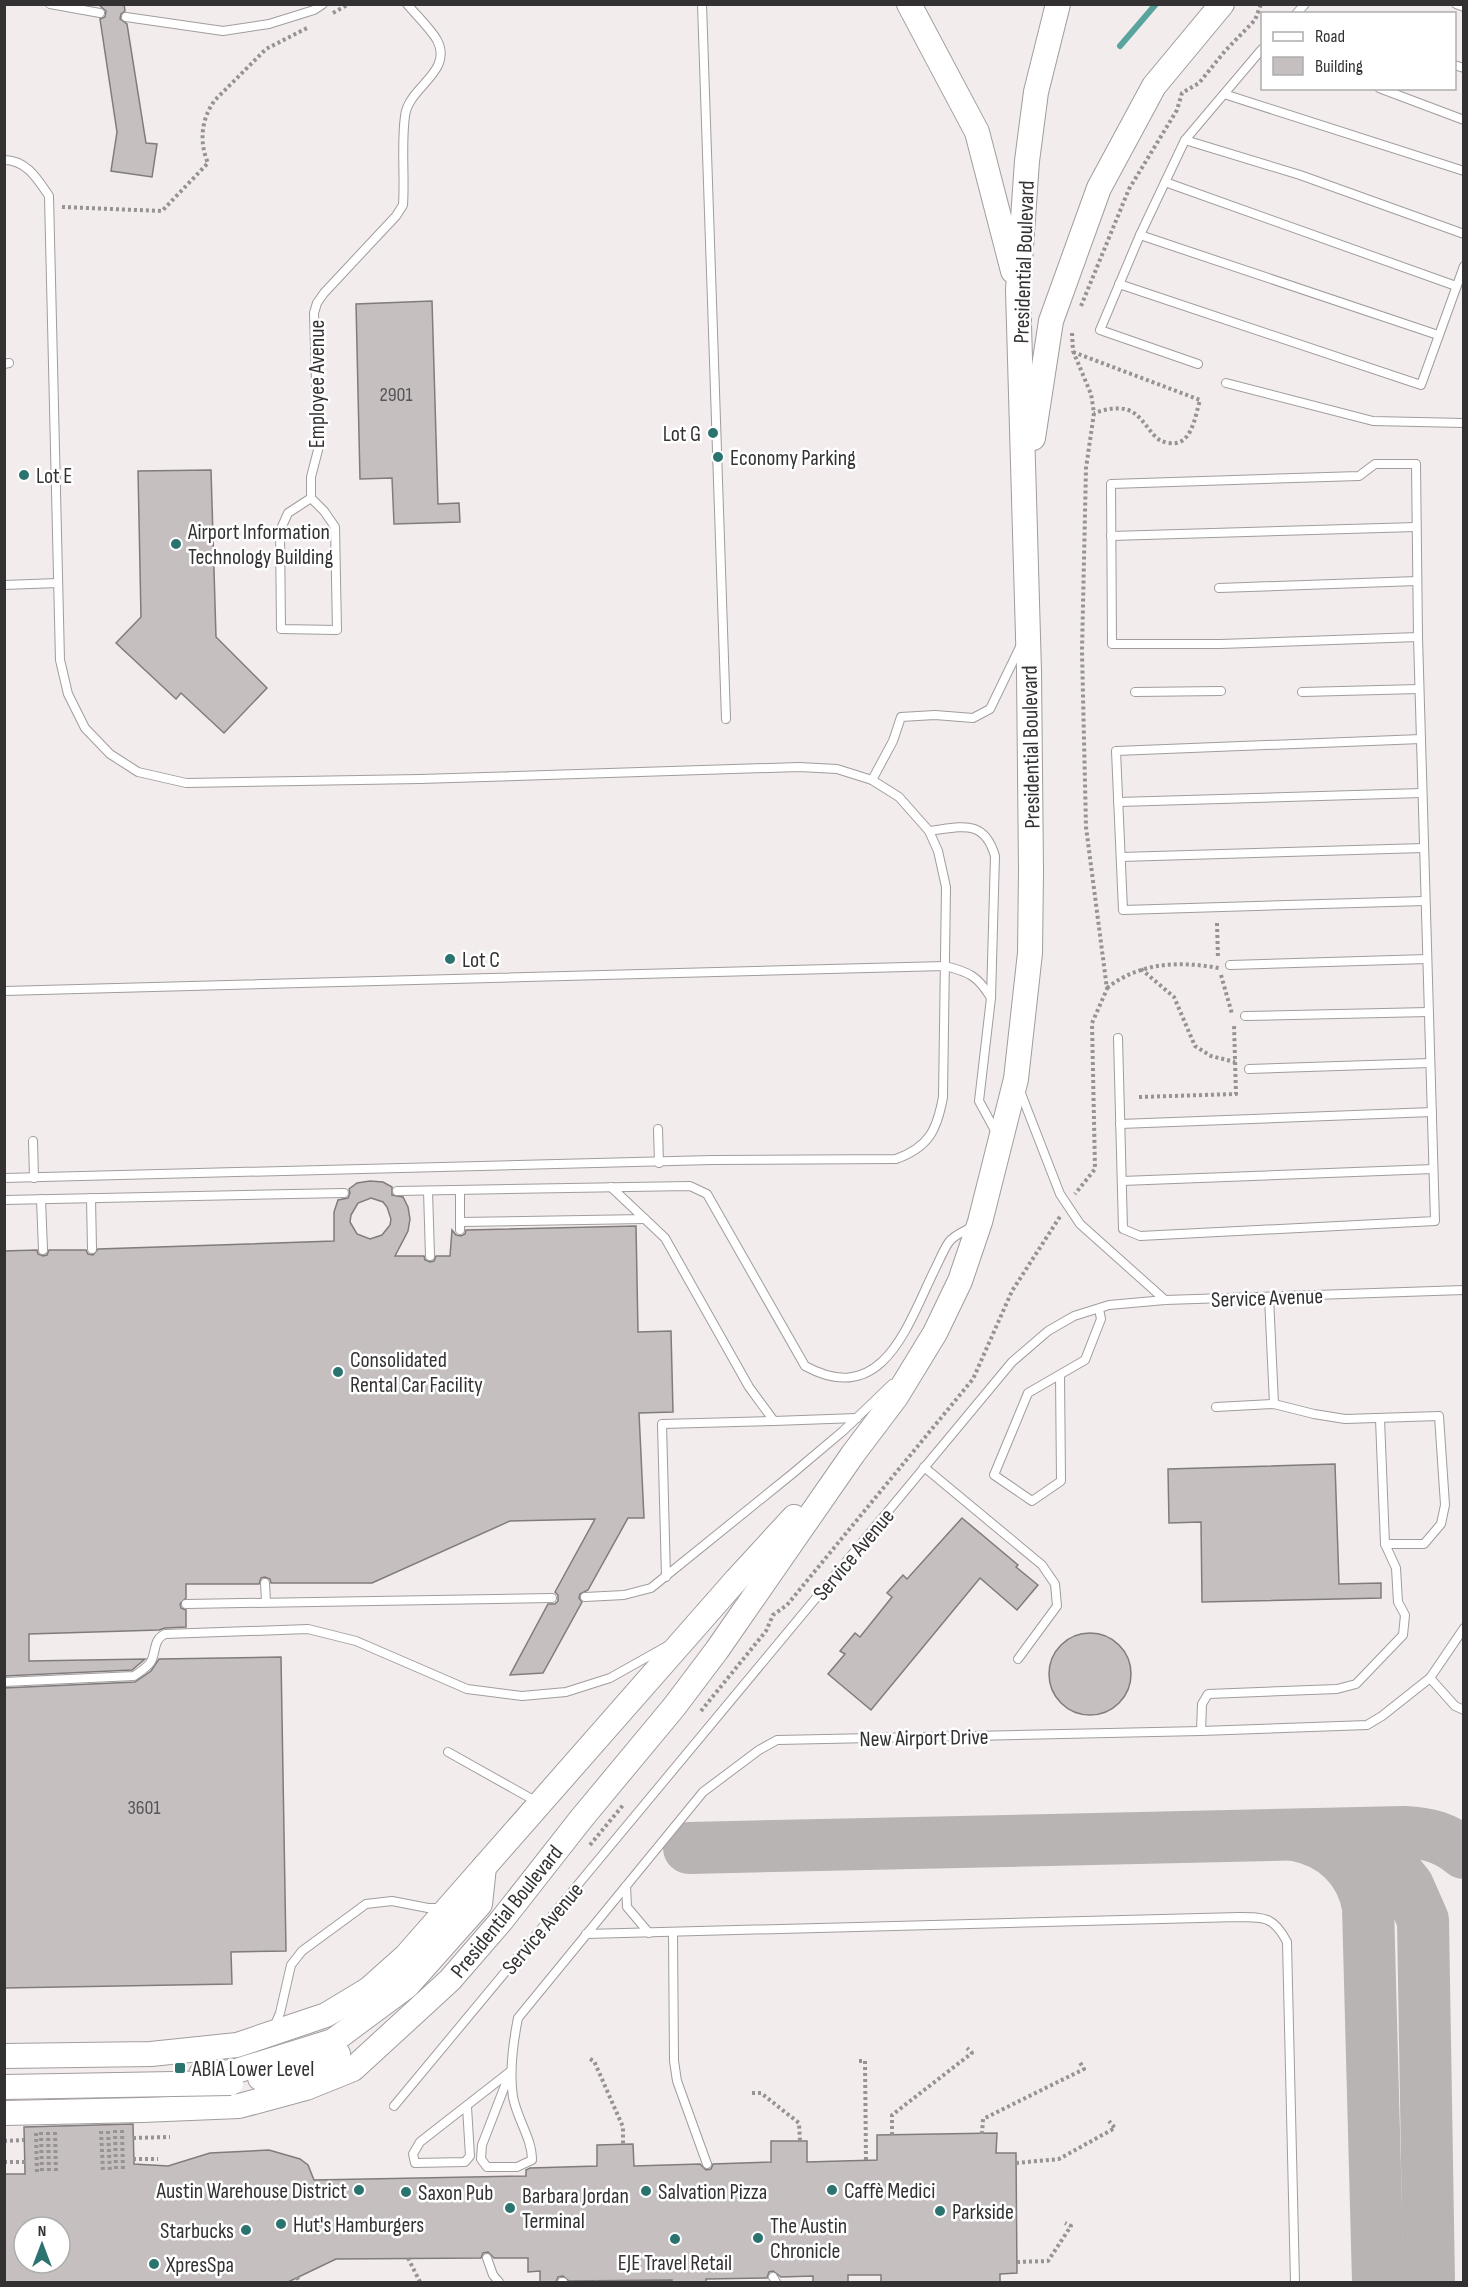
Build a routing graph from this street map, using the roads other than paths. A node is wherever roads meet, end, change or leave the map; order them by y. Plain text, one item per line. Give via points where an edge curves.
1 (50, 4) edge
2 (323, 4) edge
3 (407, 4) edge
4 (702, 4) edge
5 (909, 4) edge
6 (1058, 4) edge
7 (1222, 4) edge
8 (1456, 4) edge
9 (1464, 7) edge
10 (99, 14) dead end
11 (126, 17) dead end
12 (1261, 51) edge
13 (1384, 90) edge
14 (1224, 94) junction
15 (1464, 120) edge
16 (1185, 140) junction
17 (4, 160) edge
18 (1464, 171) edge
19 (1165, 182) junction
20 (1464, 234) edge
21 (1140, 235) junction
22 (1464, 266) edge
23 (1119, 284) junction
24 (1456, 286) junction
25 (1018, 290) junction
26 (1438, 335) junction
27 (1198, 364) dead end
28 (1226, 383) dead end
29 (1464, 423) edge
30 (311, 498) junction
31 (1024, 500) junction
32 (1416, 527) junction
33 (1111, 536) junction
34 (1417, 581) junction
35 (58, 583) junction
36 (4, 585) edge
37 (1219, 588) dead end
38 (1028, 631) junction
39 (1418, 637) junction
40 (1419, 690) junction
41 (1221, 691) dead end
42 (1135, 692) dead end
43 (1302, 692) dead end
44 (726, 719) dead end
45 (1421, 739) junction
46 (872, 780) junction
47 (1422, 793) junction
48 (1118, 802) junction
49 (929, 831) junction
50 (1424, 848) junction
51 (1121, 857) junction
52 (1425, 901) junction
53 (1427, 959) junction
54 (1230, 965) dead end
55 (945, 966) junction
56 (4, 991) edge
57 (992, 998) junction
58 (1429, 1012) junction
59 (1245, 1016) dead end
60 (1118, 1038) dead end
61 (1430, 1064) junction
62 (1249, 1069) dead end
63 (1016, 1079) junction
64 (1432, 1112) junction
65 (1120, 1124) junction
66 (658, 1129) dead end
67 (33, 1141) dead end
68 (1001, 1142) junction
69 (659, 1163) junction
70 (1433, 1169) junction
71 (4, 1178) edge
72 (34, 1178) junction
73 (1122, 1181) junction
74 (611, 1187) junction
75 (460, 1190) junction
76 (397, 1191) dead end
77 (429, 1191) junction
78 (344, 1193) dead end
79 (91, 1198) junction
80 (42, 1199) junction
81 (4, 1200) edge
82 (645, 1220) junction
83 (980, 1222) junction
84 (43, 1250) dead end
85 (92, 1250) dead end
86 (430, 1256) dead end
87 (1464, 1290) edge
88 (1269, 1297) junction
89 (1165, 1300) junction
90 (1099, 1309) junction
91 (920, 1358) junction
92 (1060, 1375) junction
93 (1274, 1404) junction
94 (1216, 1407) dead end
95 (857, 1418) junction
96 (1380, 1419) junction
97 (774, 1421) junction
98 (853, 1454) junction
99 (924, 1467) junction
100 (1385, 1544) junction
101 (666, 1577) junction
102 (737, 1579) junction
103 (265, 1584) dead end
104 (585, 1597) dead end
105 (552, 1598) dead end
106 (266, 1602) junction
107 (186, 1604) dead end
108 (1464, 1628) edge
109 (1018, 1659) dead end
110 (1430, 1678) junction
111 (4, 1682) edge
112 (1464, 1710) edge
113 (1201, 1731) junction
114 (448, 1752) dead end
115 (540, 1803) junction
116 (484, 1867) junction
117 (626, 1886) junction
118 (447, 1908) junction
119 (649, 1932) junction
120 (672, 1932) junction
121 (586, 1934) junction
122 (412, 2016) junction
123 (270, 2036) junction
124 (4, 2056) edge
125 (512, 2070) junction
126 (4, 2081) edge
127 (4, 2087) edge
128 (393, 2106) dead end
129 (467, 2107) junction
130 (4, 2113) edge
131 (707, 2164) dead end
132 (487, 2258) dead end
133 (499, 2283) edge
134 (1295, 2283) edge

1 - 10 lane
2 - 11 lane via 269,24 223,31
3 - 30 lane, Employee Avenue via 438,41 441,62 436,73 410,99 405,115 403,205 324,293 314,313 318,450 311,477
4 - 44 lane
5 - 25 main road via 976,132
6 - 25 main road, Presidential Boulevard via 1035,104
7 - 31 main road via 1154,86 1099,188 1051,321
8 - 9 lane
12 - 14 lane
13 - 15 lane
14 - 16 lane
14 - 18 lane
16 - 19 lane
16 - 20 lane via 1300,175
17 - 35 lane via 32,170 49,196
19 - 21 lane
19 - 24 lane
21 - 23 lane
21 - 26 lane
22 - 24 lane
23 - 26 lane via 1421,385
23 - 27 lane via 1100,330
24 - 26 lane
25 - 31 main road, Presidential Boulevard
28 - 29 lane via 1373,421
30 - 30 lane via 288,513 280,531 281,629 338,630 335,527
31 - 38 main road, Presidential Boulevard
32 - 33 lane
32 - 33 lane via 1416,464 1375,464 1359,476 1111,484
32 - 34 lane
33 - 39 lane via 1112,644
34 - 37 lane
34 - 39 lane
35 - 36 lane
35 - 46 lane via 60,660 68,694 85,728 110,754 138,772 186,783 799,767 837,769
38 - 46 lane via 990,709 973,718 901,717
38 - 63 main road, Presidential Boulevard via 1030,953
39 - 40 lane
40 - 43 lane
40 - 45 lane
41 - 42 lane
45 - 47 lane
45 - 48 lane via 1116,751
46 - 49 lane via 899,797
47 - 48 lane
47 - 50 lane
48 - 51 lane
49 - 55 lane via 946,887
49 - 57 lane via 965,827 980,830 991,840 995,856
50 - 51 lane
50 - 52 lane
51 - 52 lane via 1123,910
52 - 53 lane
53 - 54 lane
53 - 58 lane
55 - 56 lane
55 - 57 lane via 967,971
55 - 69 lane via 943,1097 938,1121 921,1146 896,1159
57 - 68 lane via 979,1101
58 - 59 lane
58 - 61 lane
60 - 65 lane
61 - 62 lane
61 - 64 lane
63 - 68 main road, Presidential Boulevard
63 - 89 lane via 1067,1205 1080,1224
64 - 65 lane
64 - 70 lane
65 - 73 lane
66 - 69 lane
67 - 72 lane
68 - 83 main road, Presidential Boulevard
69 - 72 lane
70 - 73 lane
70 - 73 lane via 1435,1221 1140,1236 1123,1229
71 - 72 lane
74 - 75 lane
74 - 82 lane
74 - 83 lane via 690,1186 708,1194 805,1366 824,1377 853,1379 873,1371 895,1348 950,1240
75 - 77 lane
75 - 82 lane via 460,1226
76 - 77 lane
77 - 86 lane
78 - 79 lane
79 - 80 lane
79 - 85 lane
80 - 81 lane
80 - 84 lane
82 - 97 lane via 665,1238 749,1387
83 - 91 main road, Presidential Boulevard via 960,1281
87 - 88 lane, Service Avenue
88 - 89 lane, Service Avenue
88 - 93 lane
89 - 90 lane, Service Avenue
90 - 92 lane via 1101,1319 1085,1360
90 - 99 lane, Service Avenue via 1074,1316 1048,1331 1012,1362
91 - 95 lane
91 - 98 main road, Presidential Boulevard
92 - 92 lane via 1061,1481 1032,1501 994,1475 1028,1393
93 - 94 lane
93 - 96 lane via 1346,1419
95 - 97 lane
95 - 101 lane
96 - 100 lane
96 - 100 lane via 1439,1416 1445,1504 1441,1524 1424,1544
97 - 101 lane via 662,1424
98 - 102 main road, Presidential Boulevard
98 - 122 main road, Presidential Boulevard via 674,1707 501,1921 450,1980
99 - 109 lane via 1042,1565 1055,1584 1057,1606
99 - 128 lane, Service Avenue
100 - 113 lane via 1396,1568 1398,1602 1405,1615 1404,1635 1356,1683 1337,1689 1208,1694 1202,1704
101 - 104 lane via 651,1588 624,1595
102 - 111 lane via 667,1646 610,1678 566,1692 522,1696 467,1689 356,1641 308,1629 159,1636 152,1659 141,1672 125,1677
102 - 115 main road, Presidential Boulevard
103 - 106 lane
105 - 106 lane
106 - 107 lane
108 - 110 lane, New Airport Drive
110 - 112 lane via 1455,1706
110 - 113 lane, New Airport Drive via 1367,1725
113 - 117 lane, New Airport Drive via 777,1740 703,1792
114 - 115 lane
115 - 116 main road, Presidential Boulevard
116 - 118 main road, Presidential Boulevard
116 - 126 main road via 480,1904 406,1986 333,2041 233,2072
117 - 119 lane via 627,1907
117 - 121 lane, New Airport Drive
118 - 123 main road, Presidential Boulevard via 406,1956 369,1989 326,2015
118 - 123 lane via 392,1900 366,1904 302,1951 291,1965 280,2013
119 - 120 lane
119 - 121 lane
120 - 131 lane via 677,2081
120 - 134 lane via 1239,1917 1270,1920 1280,1928 1287,1942
121 - 125 lane, New Airport Drive via 518,2018
122 - 127 main road, bridge via 301,2070 231,2083
122 - 130 main road, Presidential Boulevard, bridge via 353,2069 306,2088 239,2106
123 - 124 main road, Presidential Boulevard via 237,2045 180,2052
125 - 125 lane via 513,2098 532,2149 532,2160 517,2167 487,2167 481,2159 482,2145
125 - 129 lane
129 - 129 lane via 420,2142 413,2154 416,2163 465,2162 470,2156
132 - 133 lane

